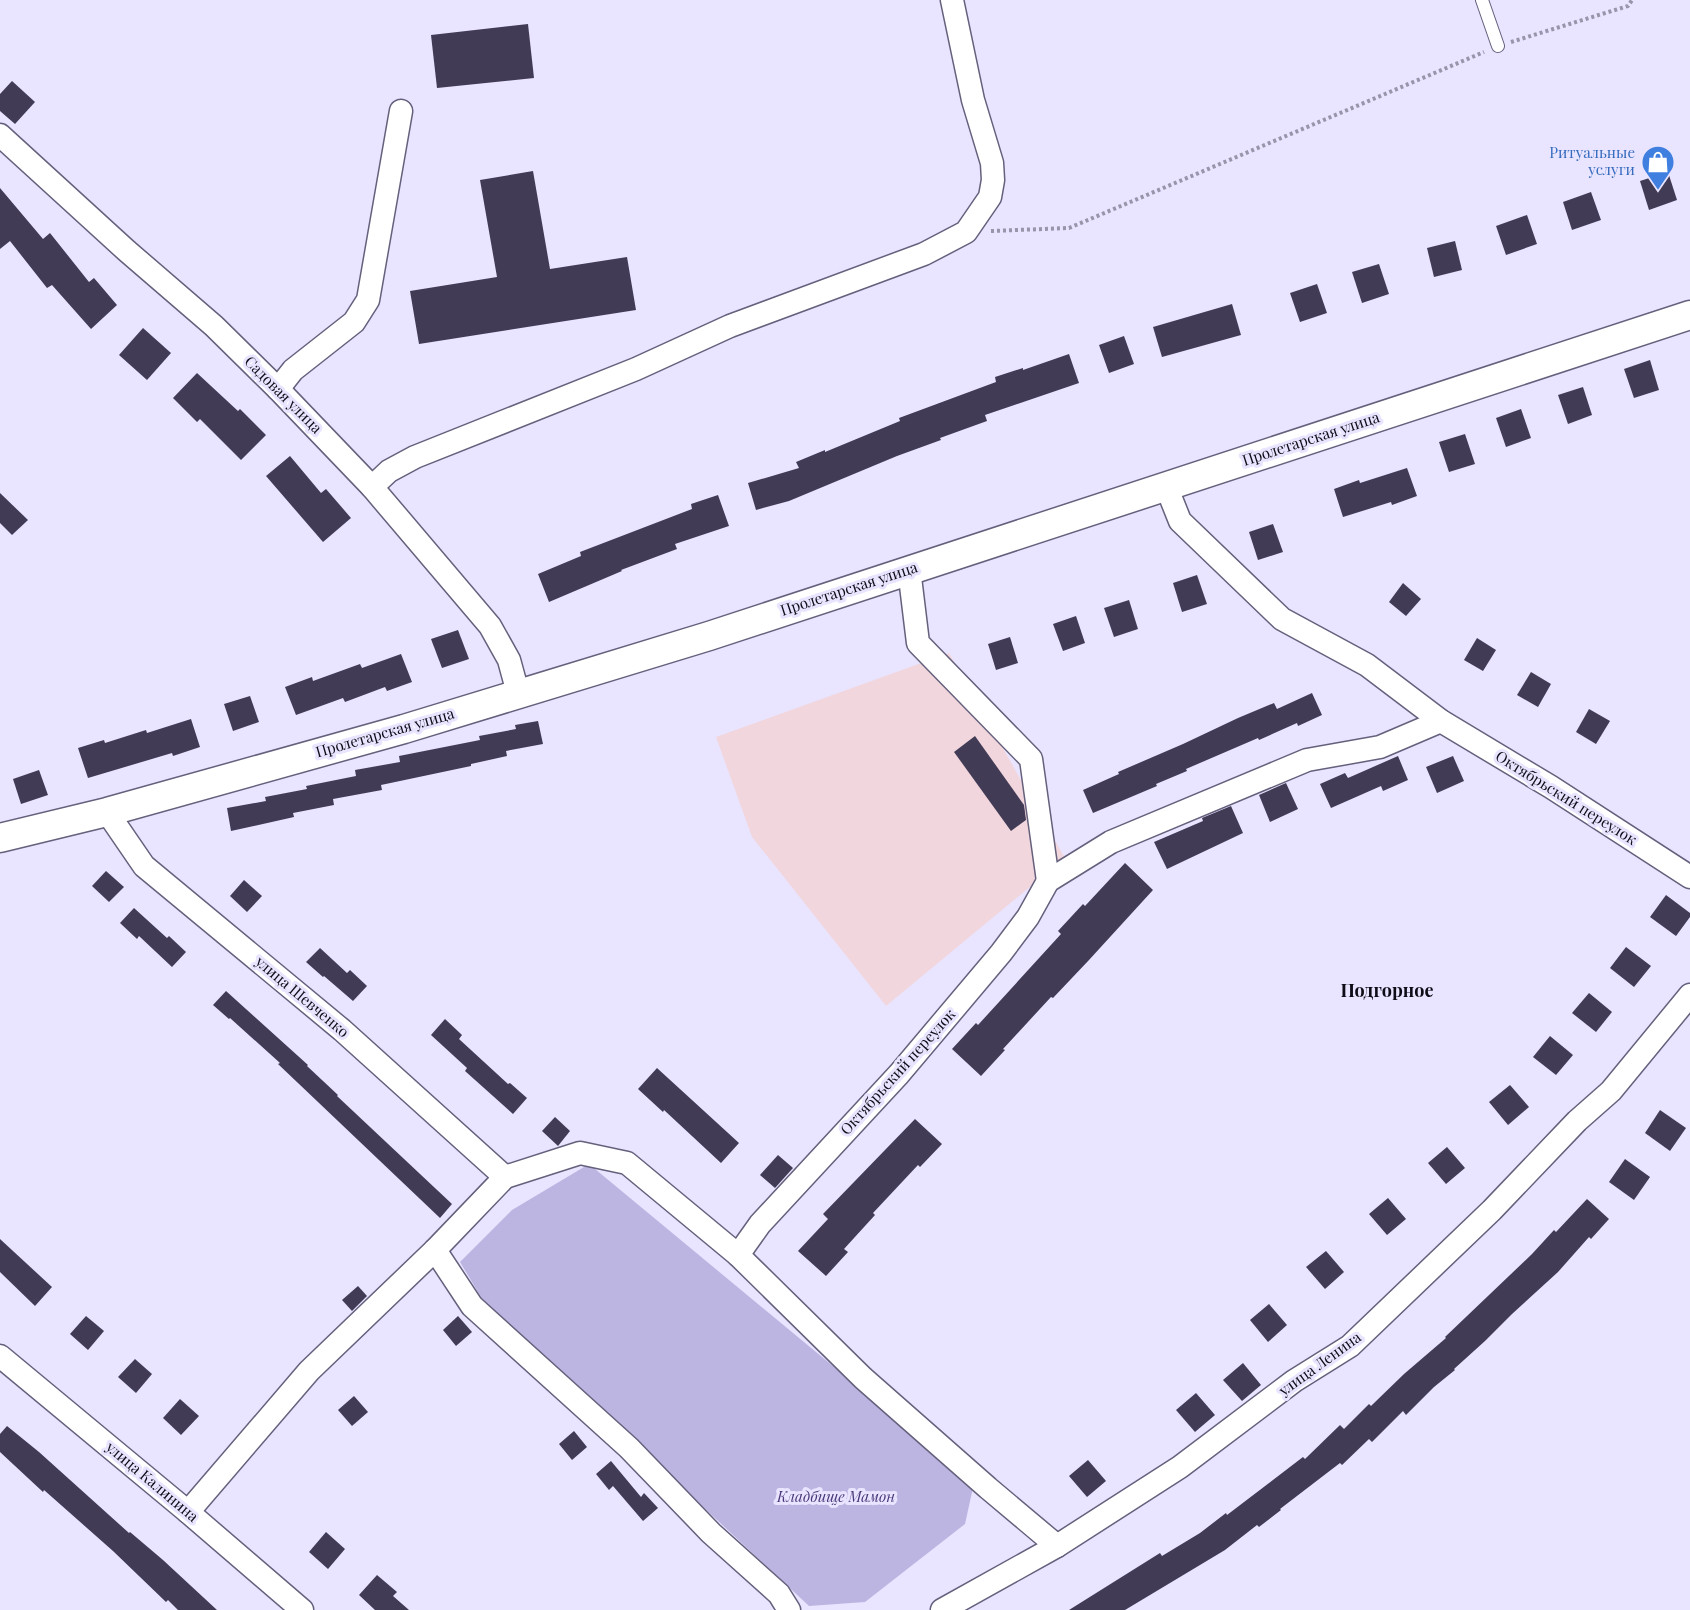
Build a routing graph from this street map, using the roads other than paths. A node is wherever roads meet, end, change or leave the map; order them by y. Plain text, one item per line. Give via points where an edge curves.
1 (952, 0) edge
2 (1482, 0) edge
3 (1498, 46) road end
4 (401, 111) dead end
5 (0, 135) edge
6 (1690, 315) edge
7 (278, 388) junction
8 (1166, 486) junction
9 (372, 487) junction
10 (909, 569) junction
11 (518, 693) junction
12 (1441, 721) junction
13 (107, 812) junction
14 (0, 838) edge
15 (1690, 877) edge
16 (1048, 881) junction
17 (1690, 995) edge
18 (505, 1177) junction
19 (435, 1250) junction
20 (738, 1255) junction
21 (0, 1356) edge
22 (188, 1512) junction
23 (1057, 1546) junction
24 (302, 1610) edge
25 (789, 1610) edge
26 (942, 1610) edge

1 - 9 street via 993,172 990,197 966,232 924,254 730,326 636,369 415,457 389,471
2 - 3 lane
4 - 7 street via 368,300 354,322 293,370
5 - 7 street, Садовая улица
6 - 8 street, Пролетарская улица
7 - 9 street, Садовая улица
8 - 10 street, Пролетарская улица
8 - 12 street, Октябрьский переулок via 1180,521 1282,619 1367,665
9 - 11 street, Садовая улица via 490,626 509,660
10 - 11 street, Пролетарская улица via 709,636
10 - 16 street via 918,643 1031,759
11 - 13 street, Пролетарская улица
12 - 15 street, Октябрьский переулок
12 - 16 street, Октябрьский переулок via 1380,747 1307,760 1111,842
13 - 14 street, Пролетарская улица
13 - 18 street, улица Шевченко via 144,866 342,1030
16 - 20 street, Октябрьский переулок via 1001,953 899,1074 760,1224
17 - 23 street, улица Ленина via 1611,1091 1350,1346 1294,1381 1179,1467
18 - 19 street
18 - 20 street via 580,1153 627,1163
19 - 22 street via 309,1371
19 - 25 street via 472,1306 629,1448 711,1533 779,1594
20 - 23 street via 863,1378
21 - 22 street, улица Калинина
22 - 24 street, улица Калинина
23 - 26 street, улица Ленина

